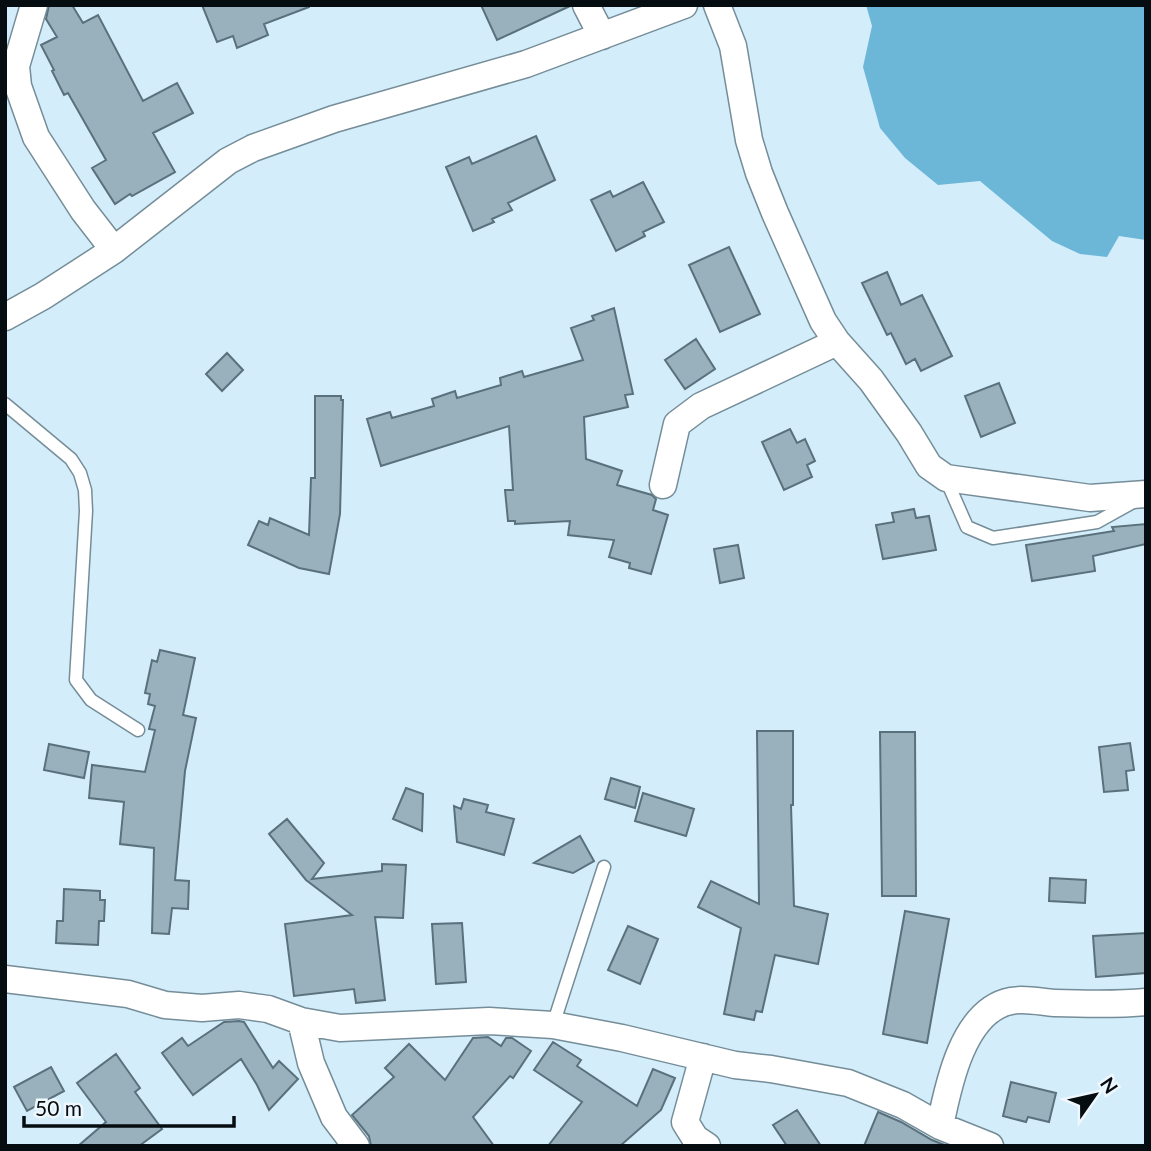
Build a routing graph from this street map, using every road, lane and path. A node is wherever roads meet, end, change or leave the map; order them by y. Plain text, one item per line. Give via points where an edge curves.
1 (34, 5) edge
2 (586, 5) edge
3 (684, 5) edge
4 (717, 5) edge
5 (601, 36) junction
6 (114, 250) junction
7 (5, 317) edge
8 (837, 342) junction
9 (5, 404) edge
10 (946, 478) junction
11 (663, 485) dead end
12 (1146, 495) edge
13 (138, 730) dead end
14 (604, 867) dead end
15 (5, 979) edge
16 (1146, 1002) edge
17 (301, 1021) junction
18 (553, 1025) junction
19 (703, 1057) junction
20 (940, 1126) junction
21 (356, 1146) edge
22 (707, 1146) edge
23 (990, 1146) edge

1 - 6 street via 16,66 18,86 36,137
2 - 5 street
3 - 5 street
4 - 8 street via 733,46 759,173 823,321
5 - 6 street via 526,64 334,119 253,148 220,167
6 - 7 street
8 - 10 street via 871,380 929,467
8 - 11 street via 701,407 677,424
9 - 13 lane via 71,459 80,473 86,511 76,680 91,700
10 - 12 street via 1090,498
10 - 12 lane via 967,527 993,538 1097,522
14 - 18 lane
15 - 17 street via 128,994 165,1004 268,1009
16 - 20 street via 1012,1000 991,1008 962,1049
17 - 18 street via 341,1028 489,1021
17 - 21 street via 311,1063 334,1117
18 - 19 street
19 - 20 street via 848,1083 904,1105
19 - 22 street via 685,1122
20 - 23 street

